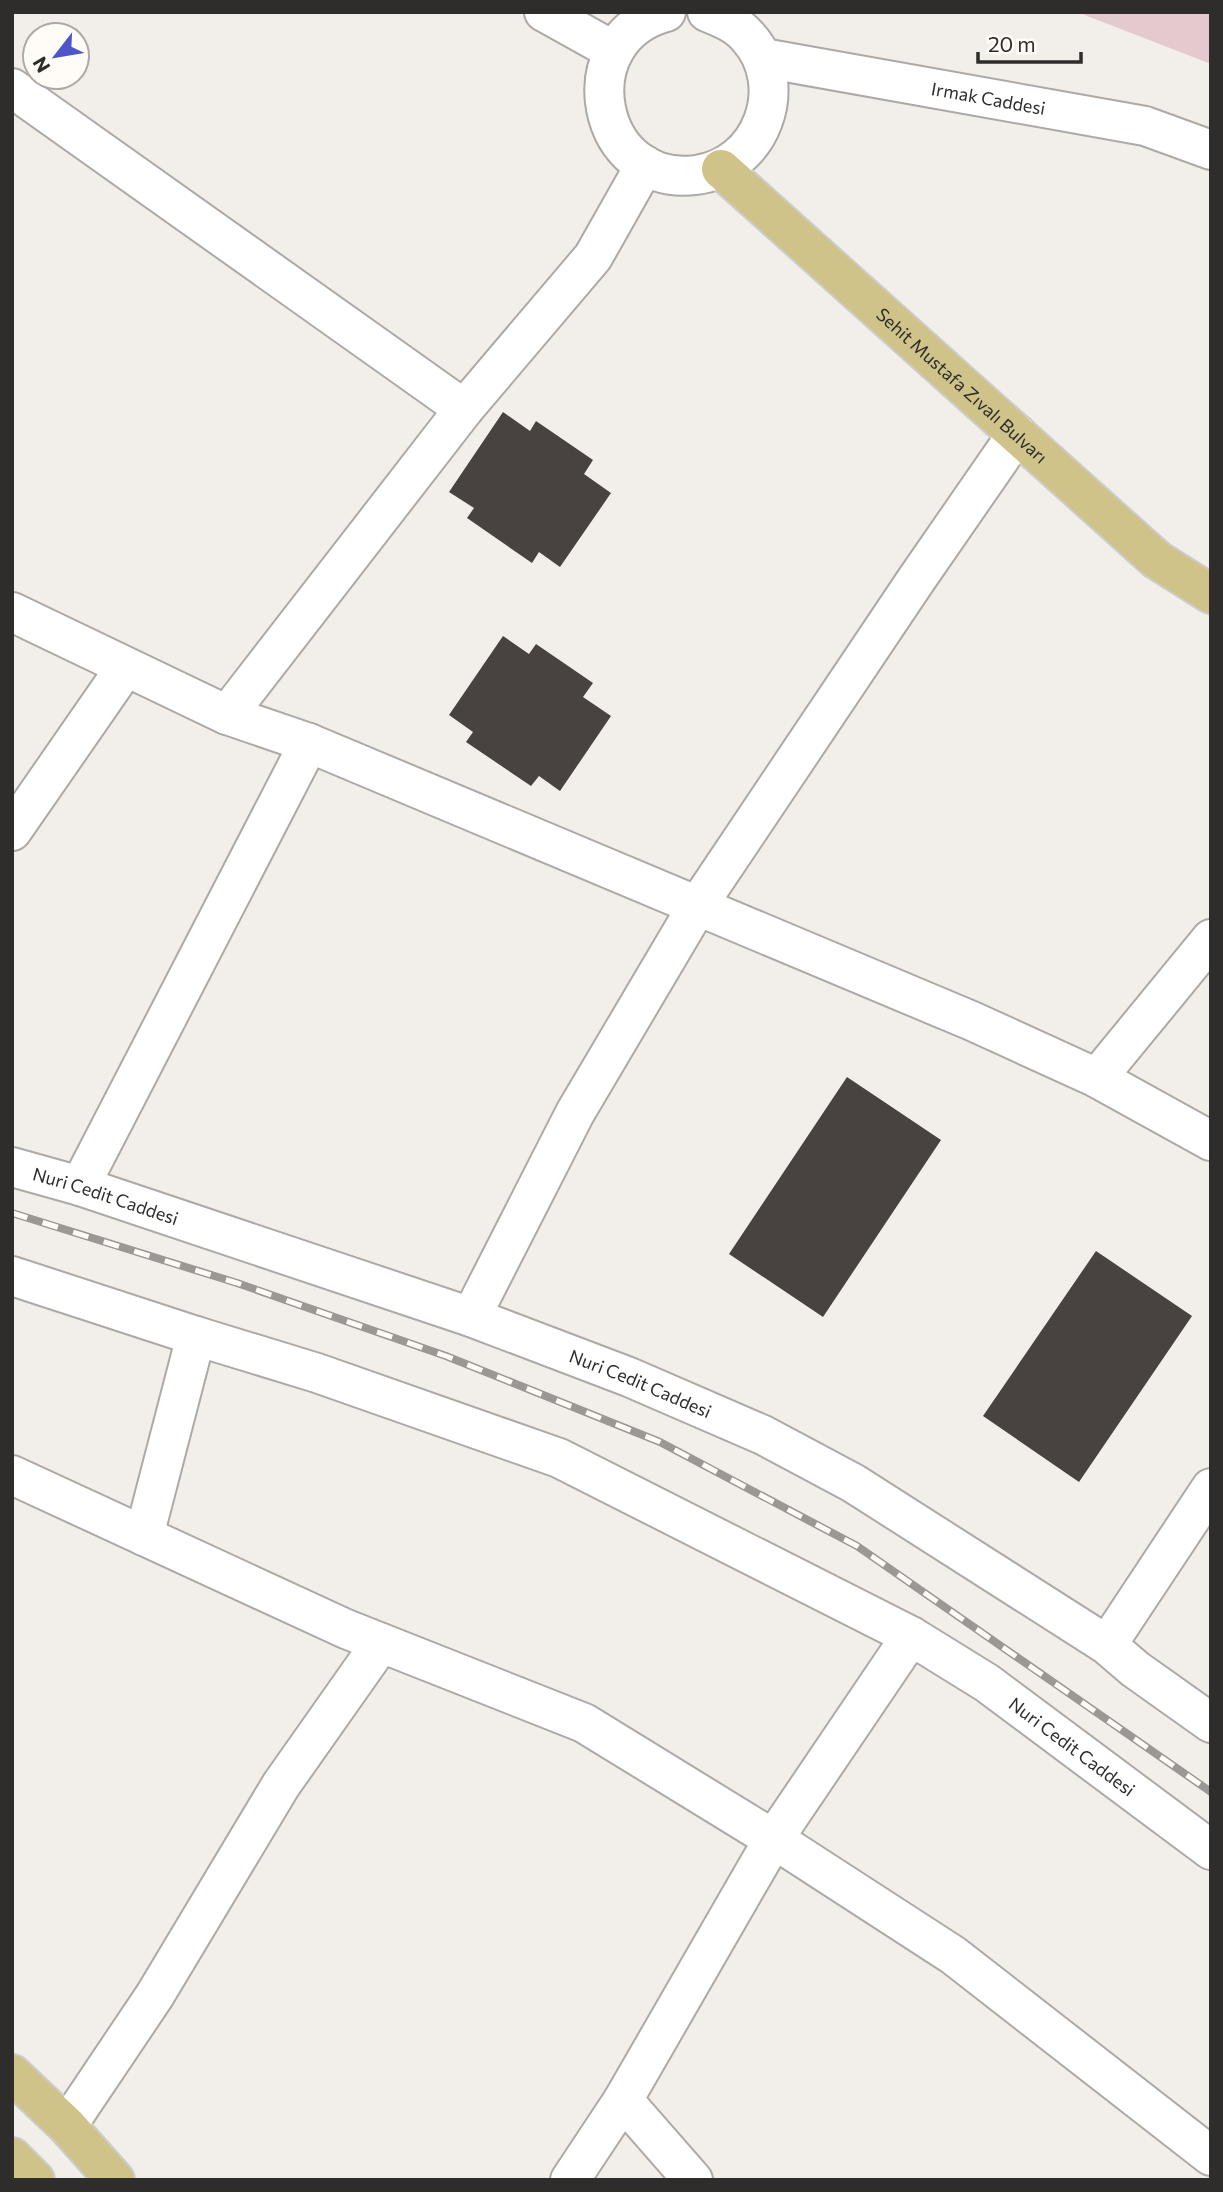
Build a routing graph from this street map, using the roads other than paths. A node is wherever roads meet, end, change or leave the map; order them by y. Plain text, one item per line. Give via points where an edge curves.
1 (544, 12) edge
2 (666, 12) edge
3 (708, 12) edge
4 (614, 51) junction
5 (762, 58) junction
6 (12, 88) edge
7 (1211, 150) edge
8 (645, 165) junction
9 (721, 169) junction
10 (464, 409) junction
11 (1017, 434) junction
12 (1211, 594) edge
13 (12, 612) edge
14 (125, 668) junction
15 (227, 715) junction
16 (309, 743) junction
17 (12, 831) edge
18 (698, 905) junction
19 (1211, 939) edge
20 (1097, 1078) junction
21 (1211, 1141) edge
22 (12, 1167) edge
23 (80, 1186) junction
24 (12, 1276) edge
25 (471, 1317) junction
26 (197, 1336) junction
27 (12, 1475) edge
28 (1211, 1488) edge
29 (145, 1536) junction
30 (911, 1636) junction
31 (381, 1643) junction
32 (1107, 1645) junction
33 (1211, 1723) edge
34 (773, 1840) junction
35 (1211, 1850) edge
36 (12, 2074) edge
37 (623, 2100) junction
38 (67, 2126) junction
39 (1211, 2156) edge
40 (12, 2157) edge
41 (35, 2180) edge
42 (115, 2180) edge
43 (570, 2180) edge
44 (693, 2180) edge

1 - 4 street
2 - 4 street via 630,30
3 - 5 street via 748,36
4 - 8 street via 605,75 603,101 610,127 624,149
5 - 7 street, Irmak Caddesi via 1144,126
5 - 9 street via 769,84 768,110 759,134 743,154
6 - 10 street
8 - 9 street via 670,174 696,176
8 - 10 street via 593,257
9 - 11 main road, Sehit Mustafa Zıvalı Bulvarı
10 - 15 street
11 - 12 main road, Sehit Mustafa Zıvalı Bulvarı via 1157,560
11 - 18 street
13 - 14 street
14 - 15 street
14 - 17 street
15 - 16 street
16 - 18 street
16 - 23 street
18 - 20 street
18 - 25 street via 575,1112
19 - 20 street
20 - 21 street
22 - 23 street, Nuri Cedit Caddesi
23 - 25 street, Nuri Cedit Caddesi
24 - 26 street, Nuri Cedit Caddesi
25 - 32 street, Nuri Cedit Caddesi via 764,1435 853,1483
26 - 29 street
26 - 30 street, Nuri Cedit Caddesi via 559,1458
27 - 29 street
28 - 32 street
29 - 31 street
30 - 34 street
30 - 35 street, Nuri Cedit Caddesi via 987,1683
31 - 34 street via 584,1723
31 - 38 street via 281,1785 155,1995
32 - 33 street, Nuri Cedit Caddesi
34 - 37 street
34 - 39 street via 953,1955
36 - 38 main road
37 - 43 street
37 - 44 street
38 - 42 main road
40 - 41 main road

